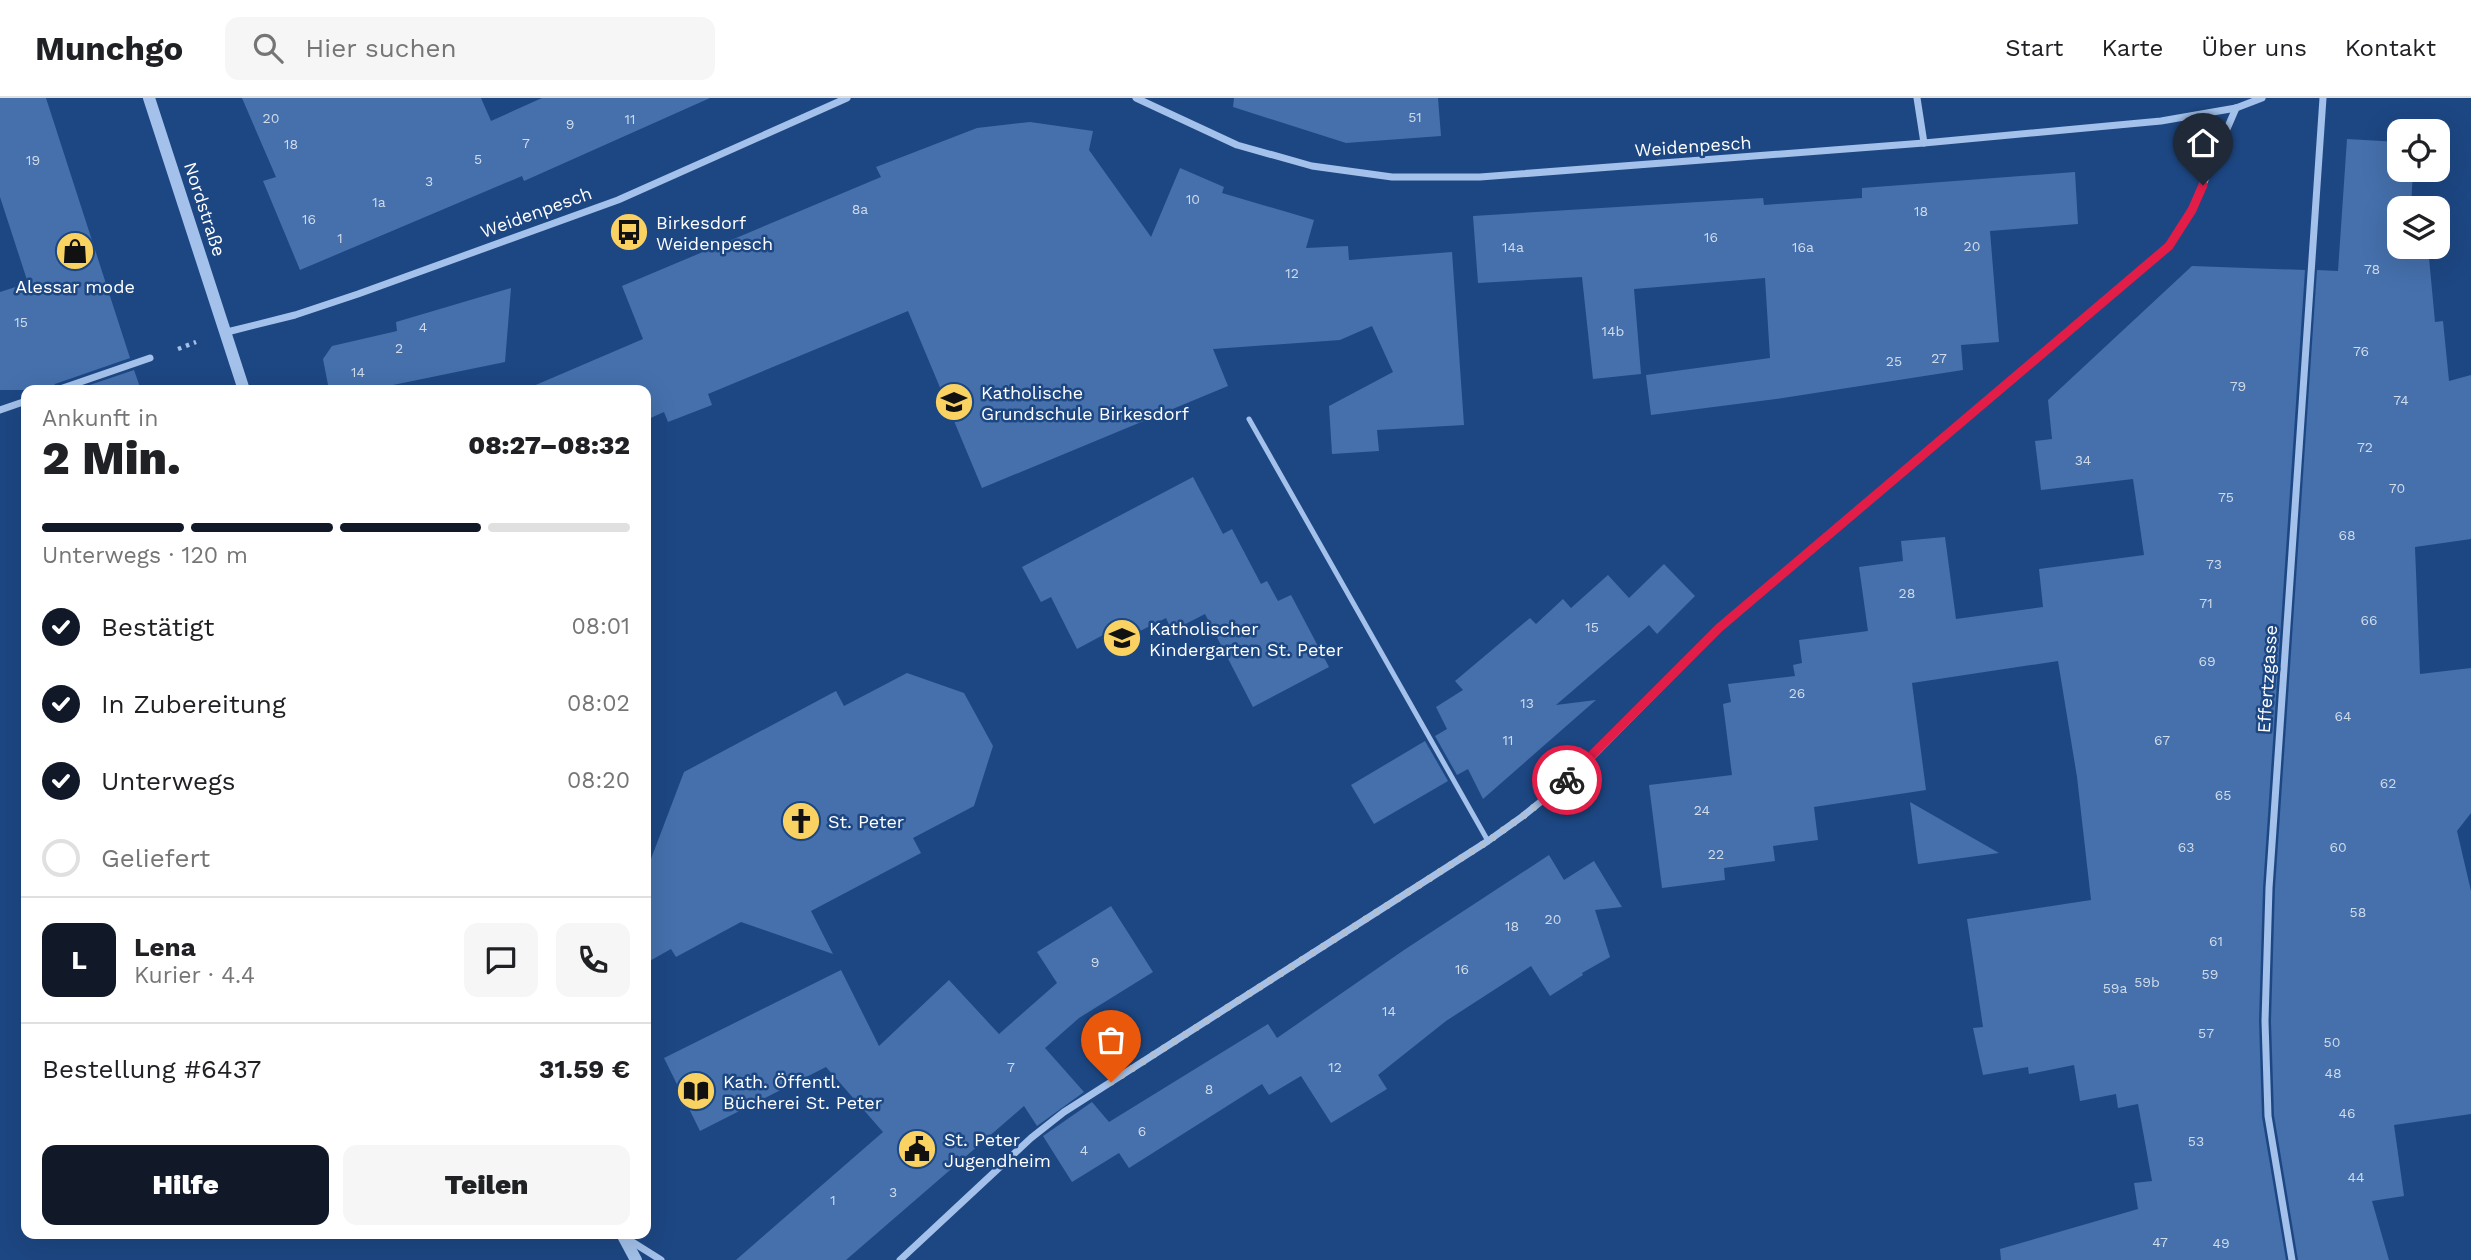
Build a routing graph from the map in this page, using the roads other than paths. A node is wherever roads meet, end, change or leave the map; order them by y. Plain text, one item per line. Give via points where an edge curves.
1 (149, 98) edge
2 (847, 98) edge
3 (1136, 98) edge
4 (1917, 98) edge
5 (2262, 98) edge
6 (2323, 98) edge
7 (2236, 108) junction
8 (1924, 143) junction
9 (227, 332) junction
10 (150, 358) road end
11 (72, 385) edge
12 (243, 385) edge
13 (21, 403) edge
14 (0, 410) edge
15 (1249, 419) dead end
16 (1488, 841) junction
17 (625, 1239) edge
18 (629, 1239) edge
19 (636, 1260) edge
20 (661, 1260) edge
21 (900, 1260) edge
22 (2292, 1260) edge

1 - 9 street, Nordstraße
2 - 9 street, Weidenpesch via 618,200 358,294
3 - 8 street, Weidenpesch via 1237,145 1312,166 1392,177 1480,177
4 - 8 street
5 - 7 street, Weidenpesch
6 - 22 street, Effertzgasse via 2266,968 2268,1116
7 - 8 street, Weidenpesch via 2161,121
7 - 16 street via 2192,210 2169,246 1719,628 1575,774
9 - 12 street, Nordstraße
10 - 11 street
13 - 14 street
15 - 16 lane
16 - 21 street via 1064,1112
17 - 19 street
18 - 20 street

